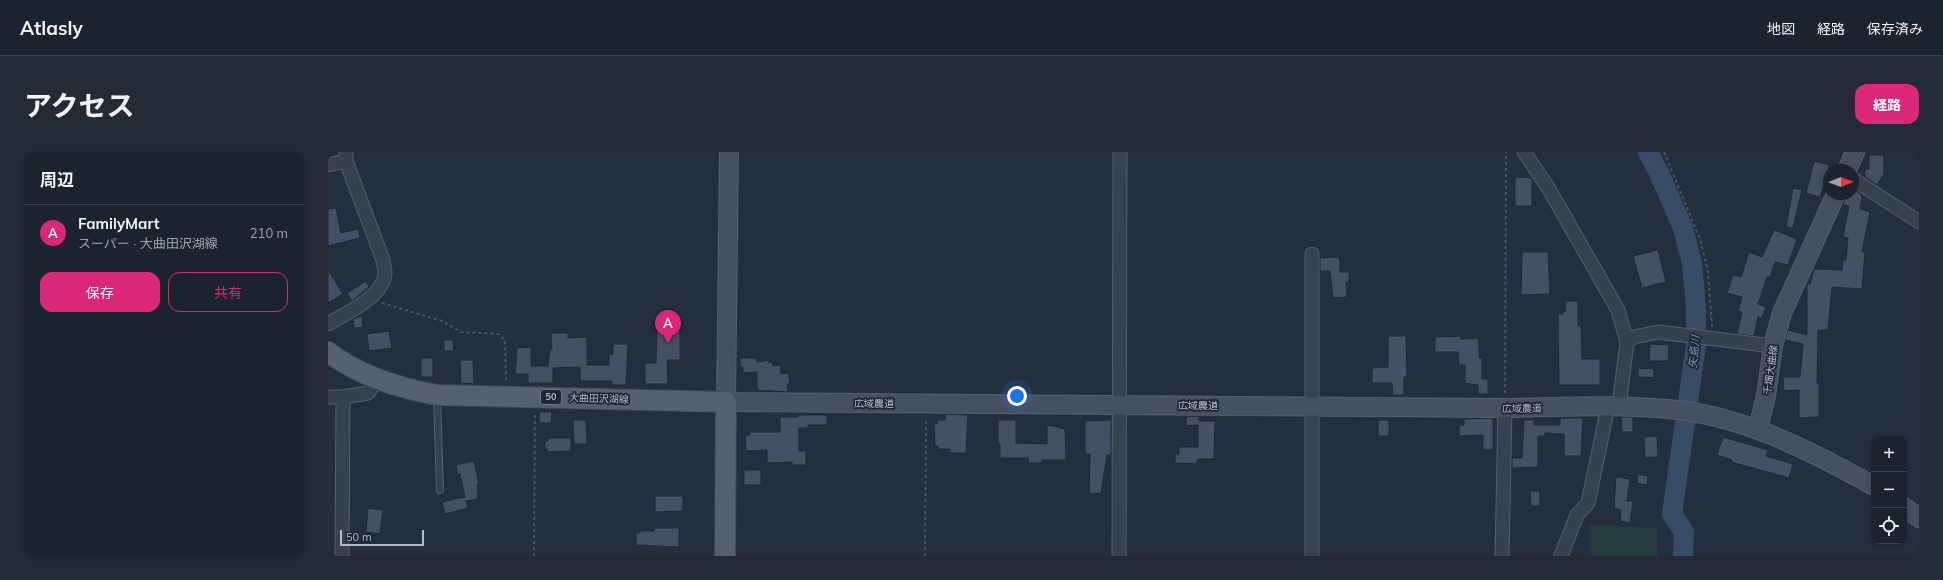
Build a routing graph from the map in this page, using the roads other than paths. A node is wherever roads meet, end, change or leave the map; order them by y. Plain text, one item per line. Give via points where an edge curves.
1 (729, 152) edge
2 (1120, 152) edge
3 (1524, 152) edge
4 (1855, 152) edge
5 (346, 157) edge
6 (1850, 164) edge
7 (328, 165) edge
8 (1859, 183) edge
9 (1833, 200) edge
10 (1919, 222) edge
11 (1312, 254) dead end
12 (328, 324) edge
13 (1627, 342) junction
14 (1773, 346) junction
15 (328, 352) edge
16 (378, 380) junction
17 (437, 395) junction
18 (328, 397) edge
19 (343, 397) junction
20 (726, 402) junction
21 (1118, 404) junction
22 (1312, 406) junction
23 (1613, 406) junction
24 (1505, 408) junction
25 (1758, 430) junction
26 (1871, 484) edge
27 (440, 490) dead end
28 (1906, 508) edge
29 (1919, 518) edge
30 (342, 556) edge
31 (724, 556) edge
32 (1119, 556) edge
33 (1312, 556) edge
34 (1502, 556) edge
35 (1562, 556) edge

1 - 20 street
2 - 21 street
3 - 13 street via 1549,189 1618,310
4 - 6 street
5 - 7 street
5 - 12 street via 383,260 385,273 382,284 374,296
8 - 10 street
9 - 14 street, 千畑大曲線 via 1782,313
11 - 22 street
13 - 14 street via 1634,337 1658,332
13 - 23 street
14 - 25 street, 千畑大曲線
15 - 16 main road, 大曲田沢湖線 / 50 via 356,370
16 - 17 main road, 大曲田沢湖線 / 50
16 - 19 street via 368,393
17 - 20 main road, 大曲田沢湖線 / 50
17 - 27 lane
18 - 19 street
19 - 30 street
20 - 21 street, 広域農道
20 - 31 main road
21 - 22 street, 広域農道
21 - 32 street
22 - 24 street, 広域農道
22 - 33 street
23 - 24 street, 広域農道
23 - 25 street, 広域農道 via 1669,409 1704,415
23 - 35 street via 1588,503 1576,515
24 - 34 street
25 - 26 street
28 - 29 street

